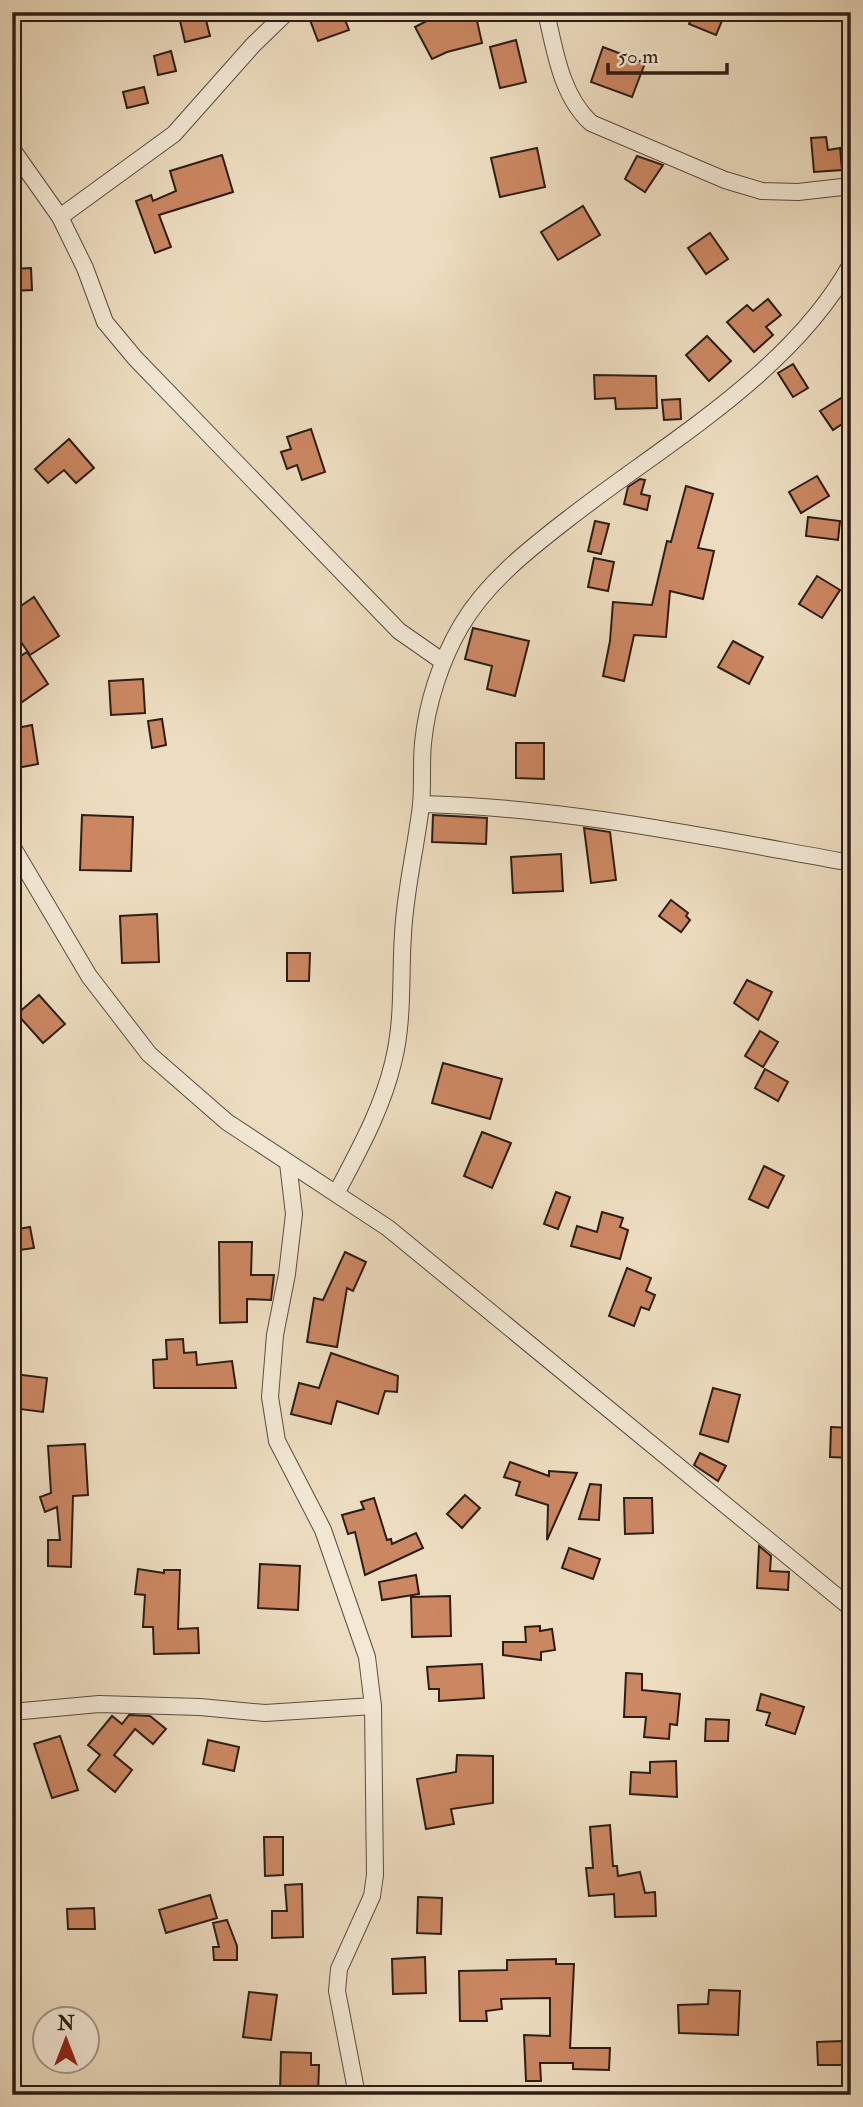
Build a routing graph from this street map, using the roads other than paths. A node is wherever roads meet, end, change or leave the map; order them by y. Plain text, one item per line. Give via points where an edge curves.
1 (287, 12) edge
2 (546, 12) edge
3 (12, 149) edge
4 (849, 188) edge
5 (60, 217) junction
6 (851, 264) edge
7 (442, 661) junction
8 (421, 804) junction
9 (12, 846) edge
10 (851, 860) edge
11 (288, 1163) junction
12 (337, 1192) junction
13 (851, 1608) edge
14 (373, 1706) junction
15 (12, 1712) edge
16 (357, 2095) edge

1 - 5 street via 174,134
2 - 4 street via 575,109 591,123 762,191
3 - 5 street
5 - 7 street via 105,322 135,358 399,631
6 - 7 street via 835,293 786,349 707,415 546,535 492,584
7 - 8 street via 423,741
8 - 10 street via 579,815
8 - 12 street via 403,932 402,1003 394,1061 383,1099
9 - 11 street via 89,976 149,1054 227,1122
11 - 12 street
11 - 14 street via 294,1214 270,1397 277,1441 323,1530 343,1582 367,1657
12 - 13 street via 388,1228
14 - 15 street via 265,1713 99,1704
14 - 16 street via 375,1875 372,1896 339,1969 337,1991

